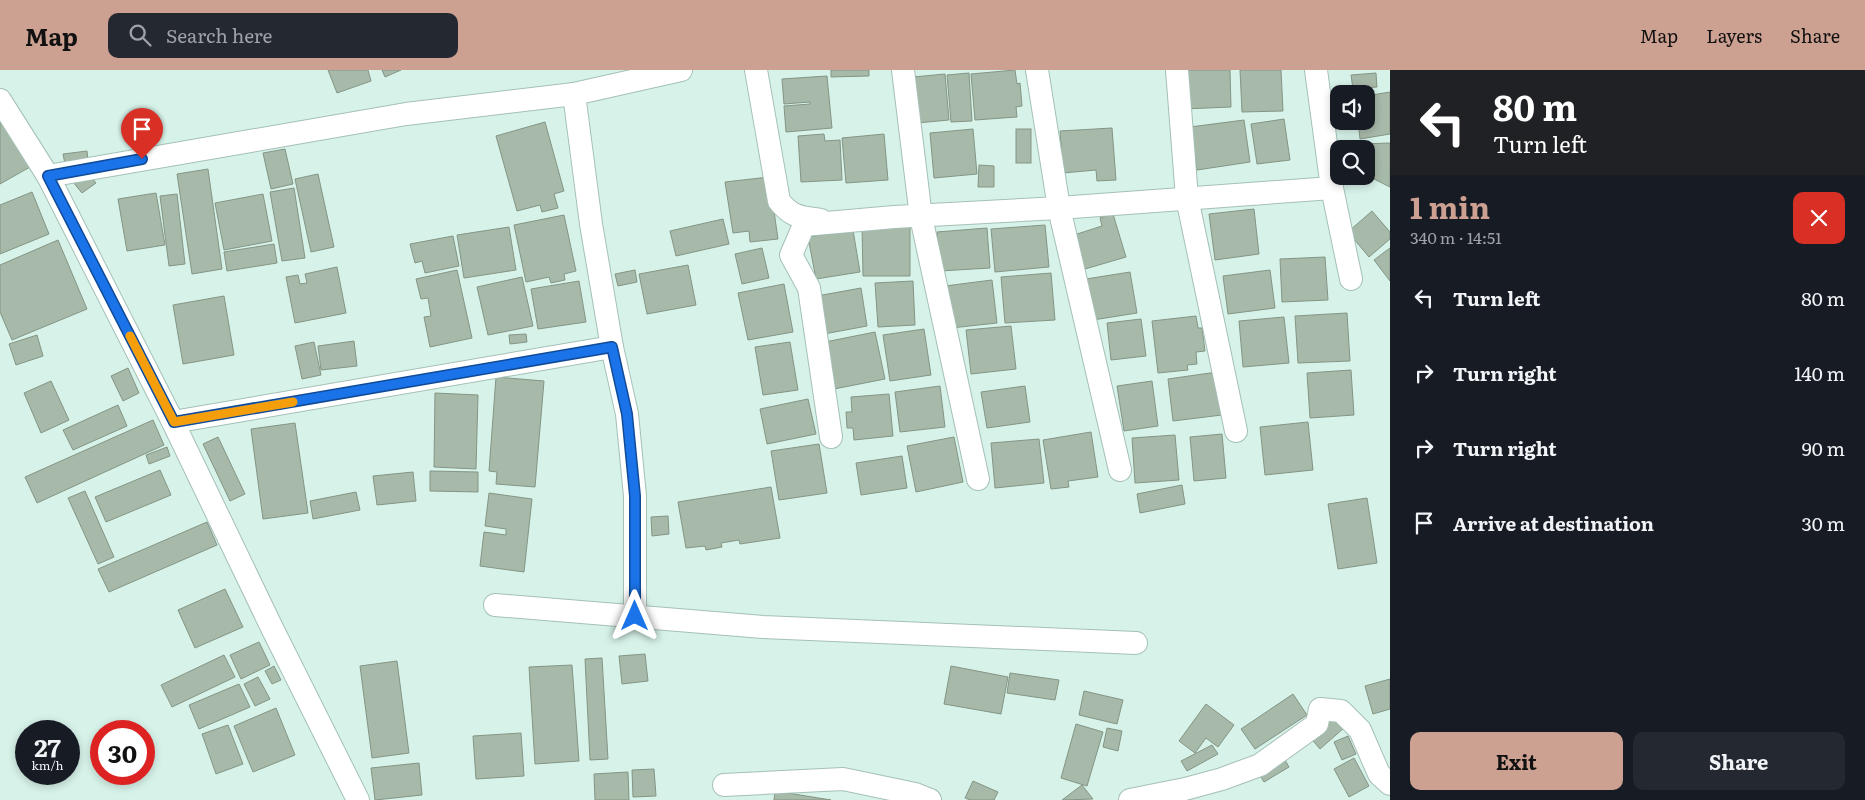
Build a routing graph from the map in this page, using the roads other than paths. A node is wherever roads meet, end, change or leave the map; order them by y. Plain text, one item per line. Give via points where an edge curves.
1 (682, 70) edge
2 (756, 70) edge
3 (903, 70) edge
4 (1037, 70) edge
5 (1177, 70) edge
6 (1316, 70) edge
7 (574, 94) junction
8 (0, 100) edge
9 (48, 176) junction
10 (1332, 188) junction
11 (1187, 198) junction
12 (1059, 208) junction
13 (921, 217) junction
14 (842, 223) junction
15 (1351, 279) dead end
16 (612, 347) junction
17 (174, 422) junction
18 (1236, 431) dead end
19 (831, 437) dead end
20 (1120, 470) dead end
21 (978, 479) dead end
22 (495, 605) dead end
23 (635, 616) junction
24 (1136, 643) dead end
25 (1390, 784) edge
26 (724, 785) dead end
27 (358, 800) edge
28 (930, 800) edge
29 (1130, 800) edge

1 - 7 street
2 - 14 street via 779,201 797,217
3 - 13 street
4 - 12 street
5 - 11 street
6 - 10 street
7 - 9 street via 406,114
7 - 16 street
8 - 9 street
9 - 17 street
10 - 11 street
10 - 15 street
11 - 12 street
11 - 18 street
12 - 13 street
12 - 20 street
13 - 14 street
13 - 21 street
14 - 19 street via 804,225 792,255 809,288
16 - 17 street
16 - 23 street via 627,414 635,496
17 - 27 street
22 - 23 street
23 - 24 street via 763,627
25 - 29 street via 1379,774 1360,730 1341,711 1320,708 1317,724 1260,764 1222,779
26 - 28 street via 843,779

